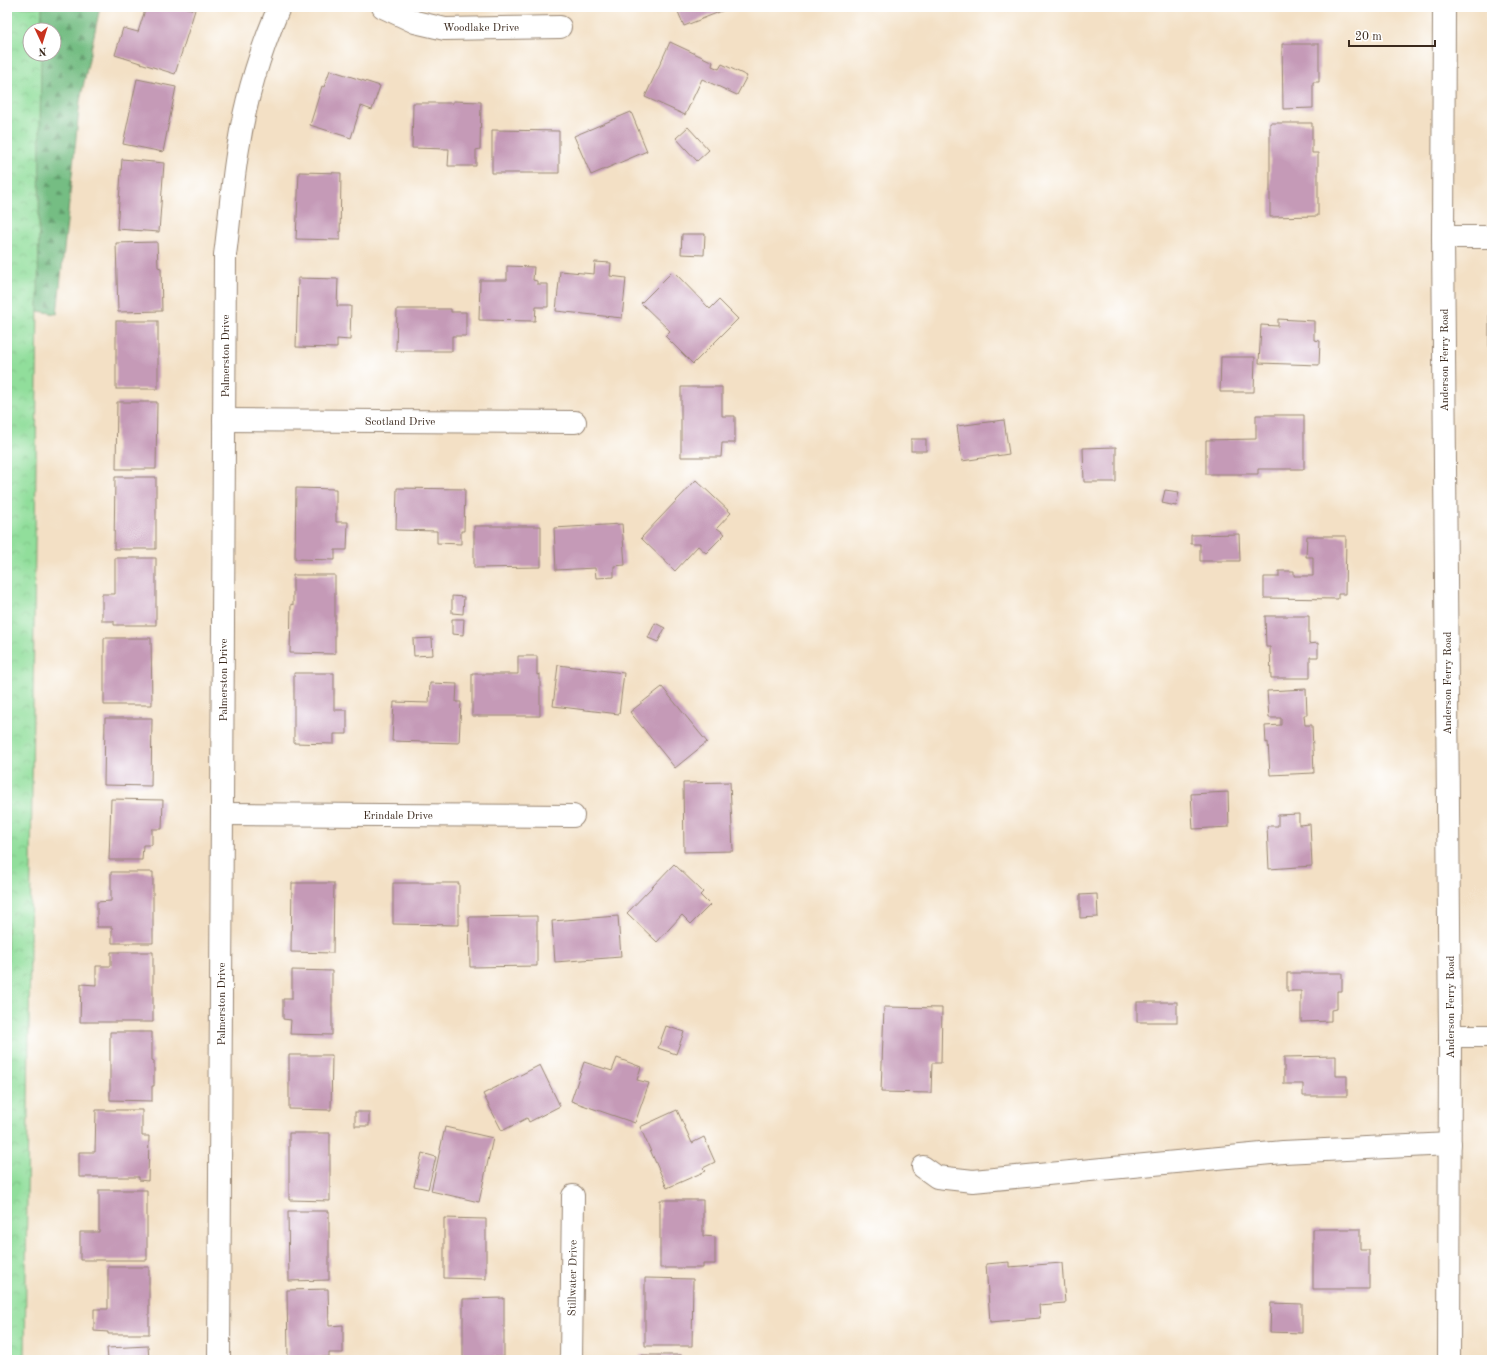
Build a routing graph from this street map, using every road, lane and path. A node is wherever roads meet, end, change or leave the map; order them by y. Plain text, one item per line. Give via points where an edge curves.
1 (279, 7) edge
2 (383, 7) edge
3 (1444, 7) edge
4 (560, 27) dead end
5 (1443, 237) junction
6 (1492, 237) edge
7 (224, 420) junction
8 (575, 422) dead end
9 (222, 814) junction
10 (573, 816) dead end
11 (1450, 1036) junction
12 (1492, 1036) edge
13 (1450, 1144) junction
14 (923, 1167) dead end
15 (573, 1196) dead end
16 (219, 1360) edge
17 (571, 1360) edge
18 (1449, 1360) edge

1 - 7 street, Palmerston Drive via 251,91 239,143 225,255
2 - 4 street, Woodlake Drive via 415,22 445,28
3 - 5 street, Anderson Ferry Road
5 - 6 street
5 - 11 street, Anderson Ferry Road
7 - 8 street, Scotland Drive
7 - 9 street, Palmerston Drive
9 - 10 street, Erindale Drive
9 - 16 street, Palmerston Drive
11 - 12 street
11 - 13 street, Anderson Ferry Road
13 - 14 street via 1282,1152 973,1181 937,1177
13 - 18 street, Anderson Ferry Road
15 - 17 street, Stillwater Drive

